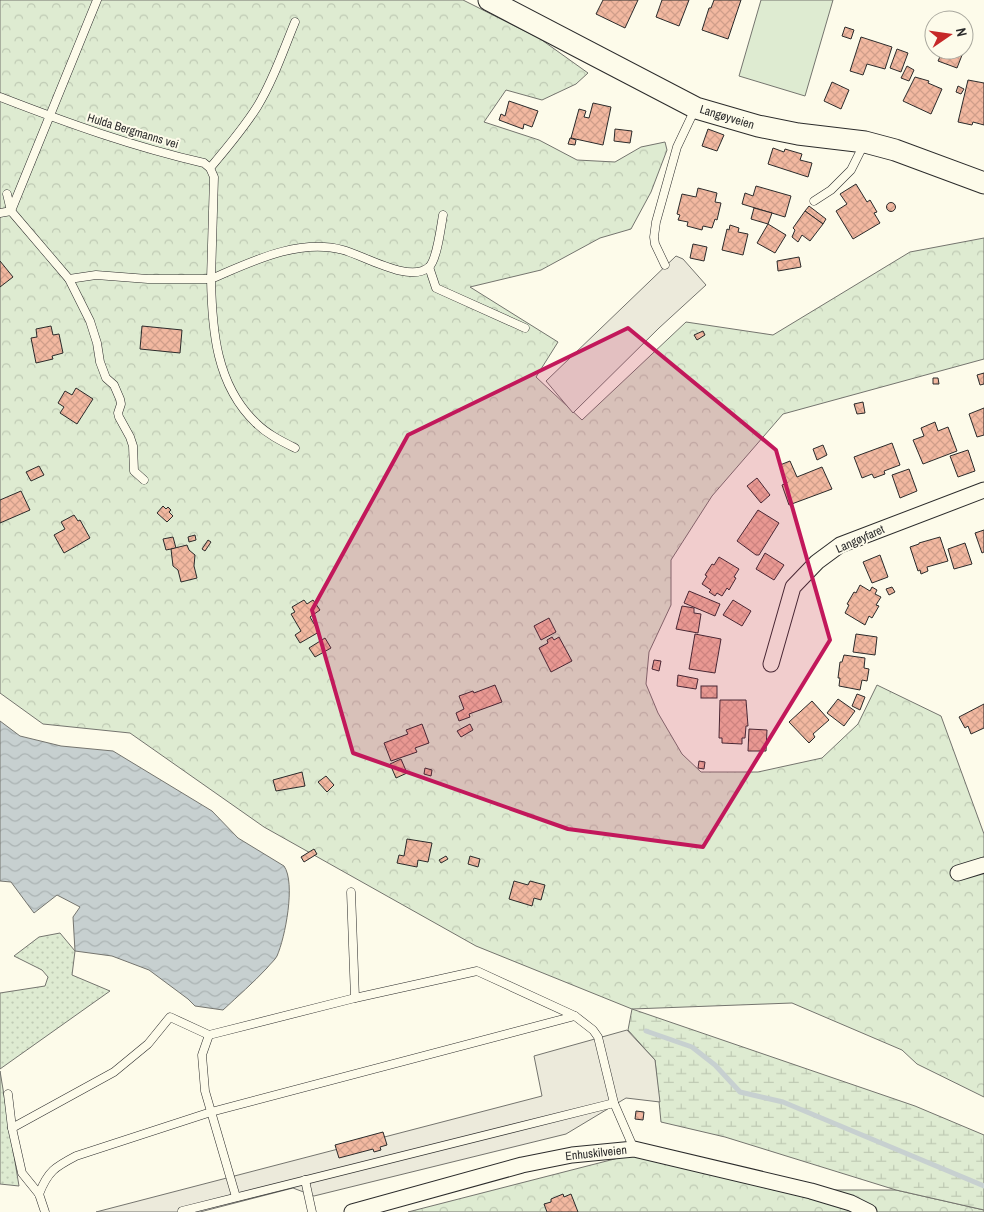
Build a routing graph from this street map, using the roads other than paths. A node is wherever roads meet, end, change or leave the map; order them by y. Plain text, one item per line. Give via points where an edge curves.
1 (97, 0) edge
2 (489, 0) edge
3 (294, 22) dead end
4 (0, 97) edge
5 (696, 108) junction
6 (49, 116) junction
7 (865, 142) junction
8 (210, 168) junction
9 (984, 183) edge
10 (7, 194) dead end
11 (814, 202) dead end
12 (11, 211) junction
13 (0, 213) edge
14 (443, 216) dead end
15 (665, 265) dead end
16 (429, 268) junction
17 (69, 279) junction
18 (211, 279) junction
19 (525, 328) dead end
20 (294, 448) dead end
21 (144, 480) dead end
22 (984, 490) edge
23 (771, 664) dead end
24 (984, 865) edge
25 (958, 873) dead end
26 (351, 892) dead end
27 (355, 998) junction
28 (575, 1016) junction
29 (208, 1035) junction
30 (8, 1094) dead end
31 (614, 1103) junction
32 (211, 1112) junction
33 (12, 1128) junction
34 (634, 1149) junction
35 (305, 1180) junction
36 (39, 1194) junction
37 (236, 1197) junction
38 (44, 1212) edge
39 (181, 1212) edge
40 (312, 1212) edge
41 (352, 1212) edge
42 (869, 1212) edge

1 - 6 lane
2 - 5 main road, Langøyveien
3 - 8 lane via 258,106
4 - 6 lane, Hulda Bergmanns vei
5 - 7 main road, Langøyveien via 758,126
5 - 15 lane via 677,147 656,222 655,244
6 - 8 lane, Hulda Bergmanns vei via 134,146 204,163
6 - 12 lane
7 - 9 main road, Langøyveien
7 - 11 lane via 851,170
8 - 18 lane via 214,177
10 - 12 lane
12 - 13 lane
12 - 17 lane
14 - 16 lane
16 - 18 lane via 405,272 344,250 318,245 267,257
16 - 19 lane via 436,288
17 - 18 lane via 96,275
17 - 21 lane via 90,321 106,378 114,385 120,399 119,417 133,446 134,471
18 - 20 lane via 214,333 226,380 255,422
22 - 23 street, Langøyfaret via 840,545 817,562 793,587
24 - 25 street
26 - 27 lane
27 - 28 lane via 477,971
27 - 29 lane
28 - 31 lane via 598,1037
28 - 32 lane
29 - 32 lane via 202,1055 205,1091
29 - 33 lane via 170,1017 148,1044 114,1072
30 - 33 lane
31 - 34 lane
31 - 35 lane
32 - 36 lane via 76,1156 56,1166
32 - 37 lane
33 - 36 lane via 22,1173
34 - 41 street, Enhuskilveien via 572,1155 522,1165
34 - 42 street, Enhuskilveien via 811,1191
35 - 37 lane
35 - 40 lane
36 - 38 lane
37 - 39 lane

